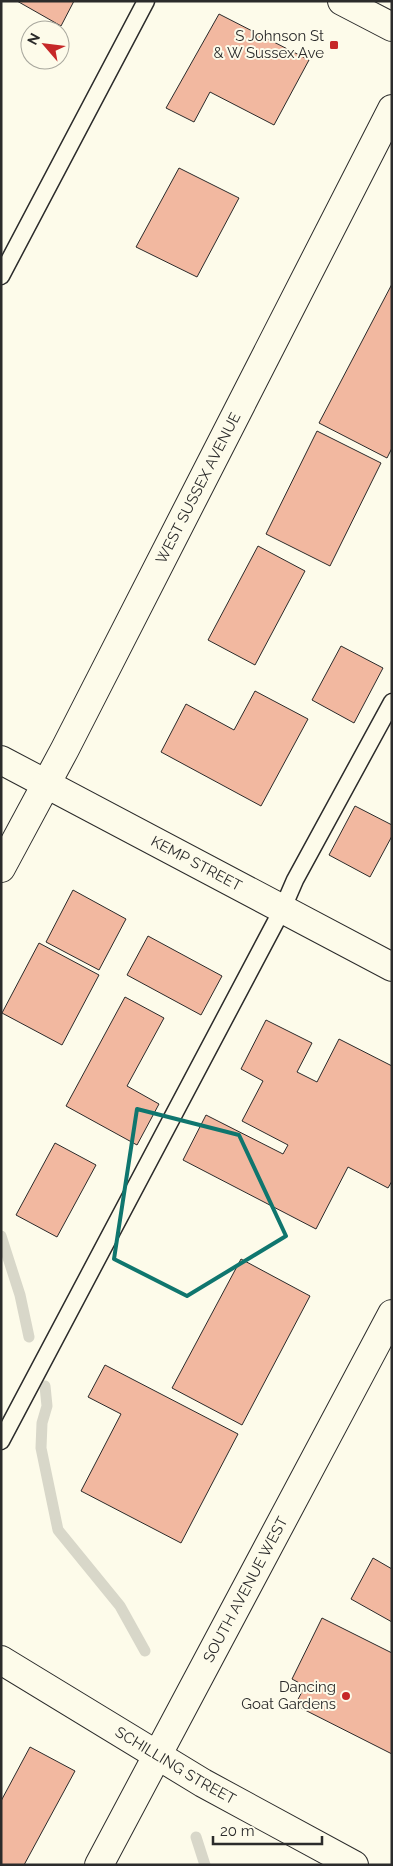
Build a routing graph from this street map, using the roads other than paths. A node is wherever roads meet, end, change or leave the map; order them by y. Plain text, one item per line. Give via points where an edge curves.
1 (146, 1) edge
2 (342, 1) edge
3 (392, 27) edge
4 (392, 109) edge
5 (1, 276) edge
6 (392, 702) edge
7 (1, 760) edge
8 (45, 784) junction
9 (1, 868) edge
10 (282, 910) junction
11 (392, 967) edge
12 (392, 1314) edge
13 (1, 1441) edge
14 (1, 1660) edge
15 (158, 1755) junction
16 (99, 1865) edge
17 (354, 1865) edge

1 - 5 lane
2 - 3 street
4 - 8 street, WEST SUSSEX AVENUE
6 - 10 lane via 295,880
7 - 8 street, KEMP STREET
8 - 9 street, WEST SUSSEX AVENUE
8 - 10 street, KEMP STREET
10 - 11 street, KEMP STREET
10 - 13 lane
12 - 15 street, SOUTH AVENUE WEST
14 - 15 street, SCHILLING STREET
15 - 16 street, SOUTH AVENUE WEST
15 - 17 street, SCHILLING STREET

